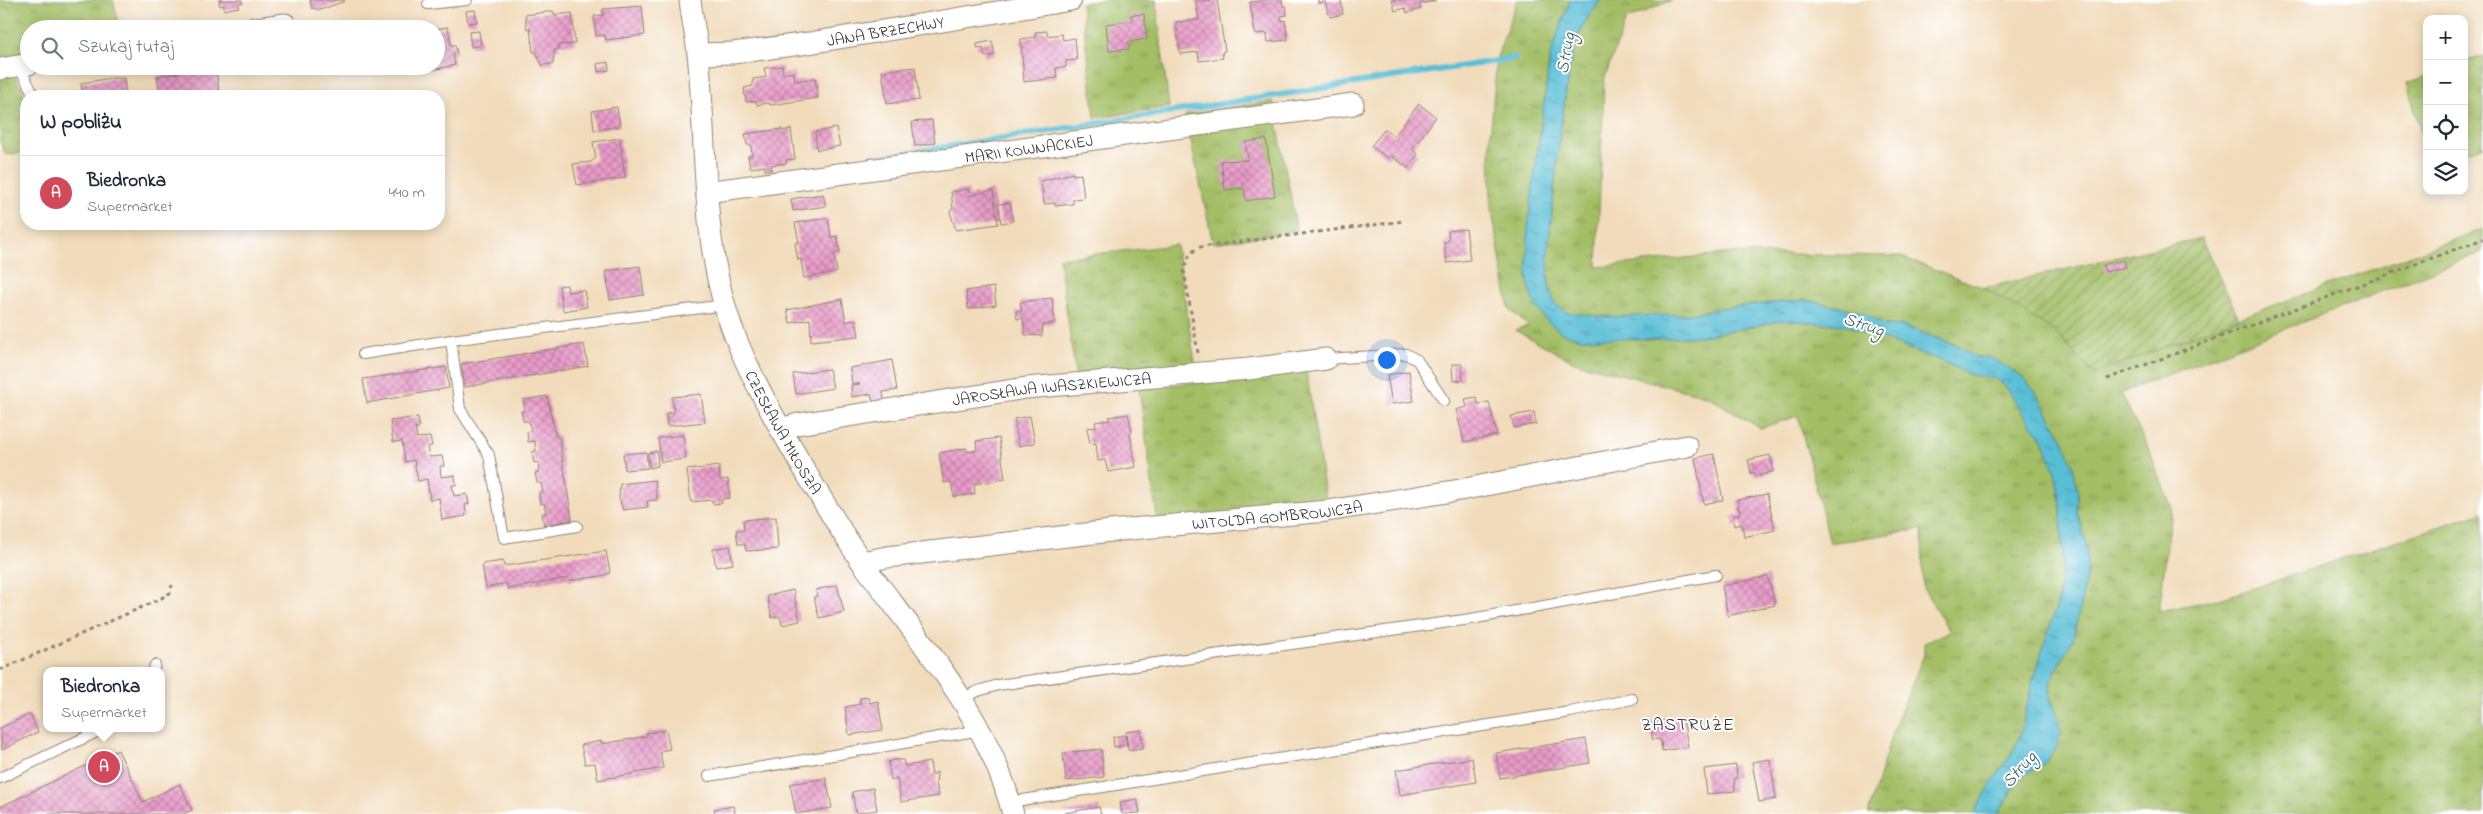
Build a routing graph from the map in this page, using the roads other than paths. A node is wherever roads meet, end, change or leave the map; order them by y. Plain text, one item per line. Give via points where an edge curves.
1 (467, 0) edge
2 (690, 0) edge
3 (1070, 0) edge
4 (428, 4) dead end
5 (698, 54) junction
6 (21, 75) edge
7 (30, 90) edge
8 (1353, 104) dead end
9 (706, 192) junction
10 (725, 305) junction
11 (451, 340) junction
12 (363, 354) dead end
13 (1326, 359) joint
14 (1444, 402) dead end
15 (780, 429) junction
16 (1687, 446) dead end
17 (577, 526) dead end
18 (862, 562) junction
19 (1716, 575) dead end
20 (961, 699) junction
21 (1632, 699) dead end
22 (980, 730) junction
23 (97, 732) edge
24 (709, 776) dead end
25 (0, 778) edge
26 (1012, 808) edge

1 - 4 lane
2 - 5 street, CZESŁAWA MIŁOSZA
3 - 5 street, JANA BRZECHWY via 809,43
5 - 9 street, CZESŁAWA MIŁOSZA
6 - 7 lane
8 - 9 street, MARII KOWNACKIEJ
9 - 10 street, CZESŁAWA MIŁOSZA via 716,268
10 - 11 lane
10 - 15 street, CZESŁAWA MIŁOSZA via 739,345
11 - 12 lane
11 - 17 lane via 460,409 489,455 504,538
13 - 14 lane via 1406,354 1417,360
13 - 15 street, JAROSŁAWA IWASZKIEWICZA via 1026,388
15 - 18 street, CZESŁAWA MIŁOSZA
16 - 18 street, WITOLDA GOMBROWICZA via 1460,490 1327,511 1120,530
18 - 20 street, CZESŁAWA MIŁOSZA
19 - 20 lane via 1471,619 998,686
20 - 22 street, CZESŁAWA MIŁOSZA
21 - 26 lane
22 - 24 lane
22 - 26 street, CZESŁAWA MIŁOSZA
23 - 25 lane

